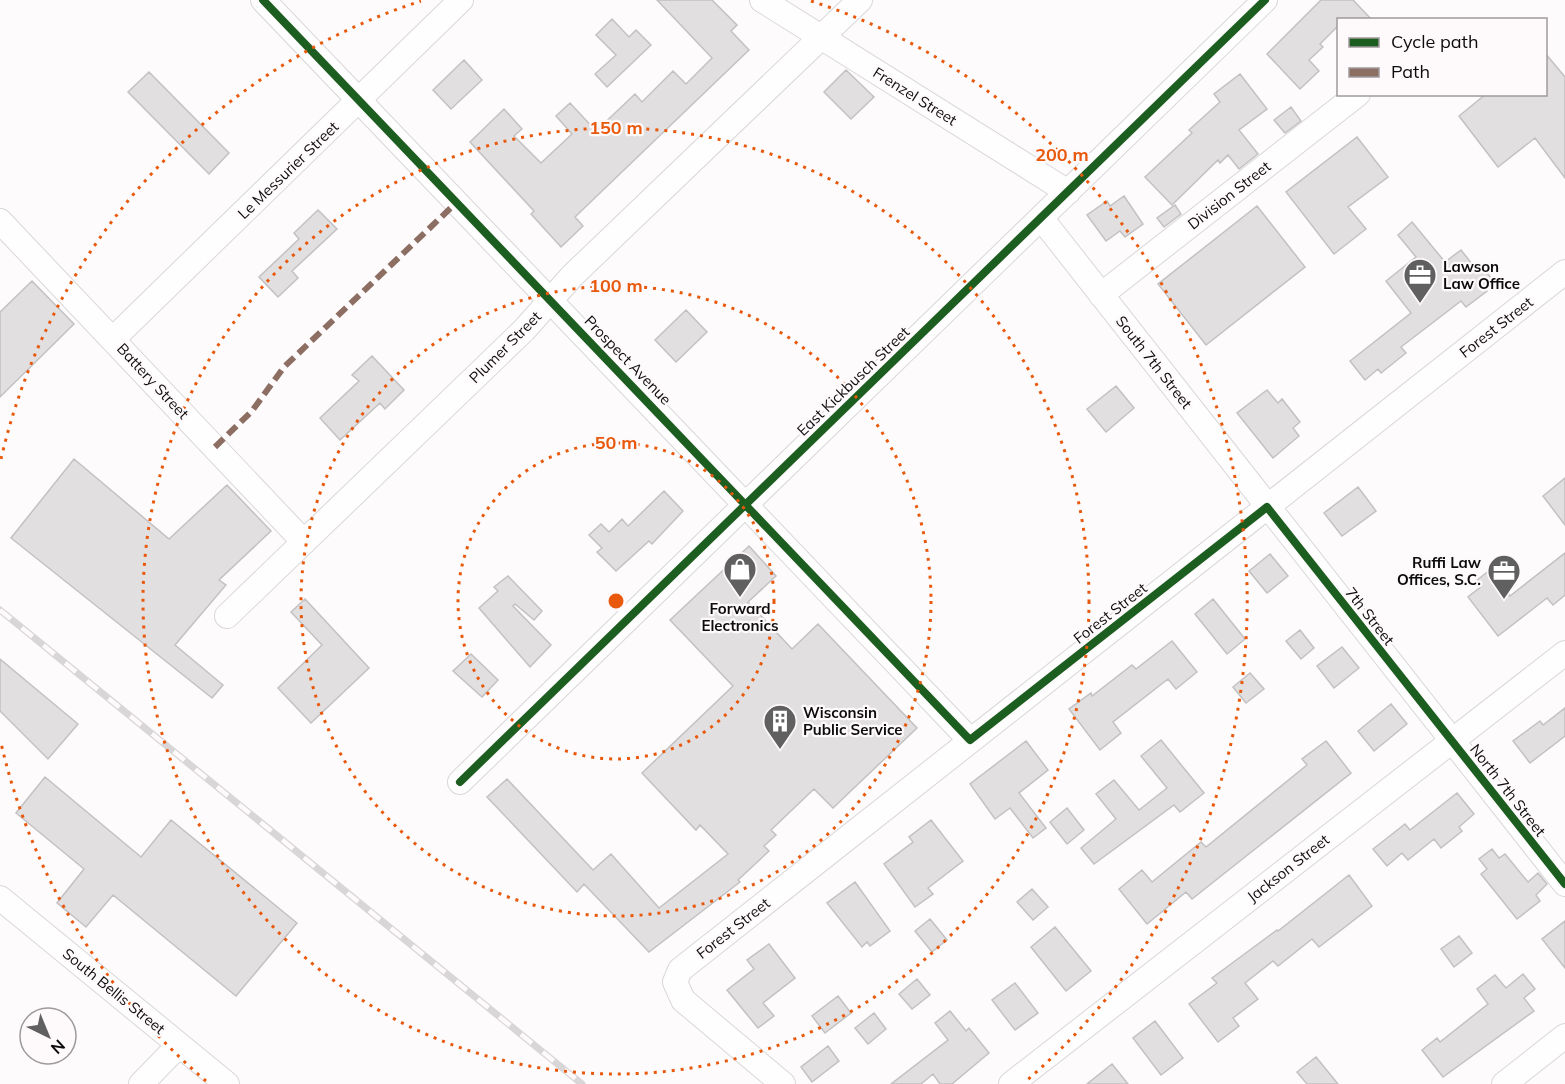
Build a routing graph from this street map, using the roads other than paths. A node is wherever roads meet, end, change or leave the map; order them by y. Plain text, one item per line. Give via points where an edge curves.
1 (263, 0) edge
2 (461, 0) edge
3 (762, 0) edge
4 (860, 0) edge
5 (1261, 1) edge
6 (821, 37) junction
7 (1355, 96) edge
8 (359, 101) junction
9 (1068, 192) junction
10 (1041, 218) junction
11 (0, 221) edge
12 (1565, 272) edge
13 (1101, 295) junction
14 (551, 299) junction
15 (113, 339) junction
16 (746, 503) junction
17 (1267, 507) junction
18 (304, 542) junction
19 (227, 616) dead end
20 (1565, 653) edge
21 (970, 740) junction
22 (1452, 740) junction
23 (460, 782) dead end
24 (1565, 884) edge
25 (0, 898) edge
26 (1565, 1036) edge
27 (179, 1045) junction
28 (141, 1084) edge
29 (228, 1084) edge
30 (783, 1084) edge
31 (1011, 1084) edge
32 (1504, 1084) edge

1 - 8 street, Prospect Avenue
2 - 8 street, Le Messurier Street
3 - 6 street, Frenzel Street
4 - 6 street, Plumer Street
5 - 9 street, East Kickbusch Street
6 - 9 street, Frenzel Street
6 - 14 street, Plumer Street
7 - 13 street, Division Street
8 - 14 street, Prospect Avenue
8 - 15 street, Le Messurier Street
9 - 10 street, East Kickbusch Street
10 - 13 street, South 7th Street
10 - 16 street, East Kickbusch Street
11 - 15 street, Battery Street
12 - 17 street, Forest Street
13 - 17 street, South 7th Street
14 - 16 street, Prospect Avenue
14 - 18 street, Plumer Street via 524,330
15 - 18 street, Battery Street
16 - 21 street, Prospect Avenue
16 - 23 street, East Kickbusch Street
17 - 21 street, Forest Street
17 - 22 street, 7th Street
18 - 19 street, Plumer Street
20 - 22 street, Jackson Street
21 - 30 street, Forest Street via 680,970 675,978 678,992 691,1008
22 - 24 street, North 7th Street
22 - 31 street, Jackson Street
25 - 27 street, South Bellis Street
26 - 32 street
27 - 28 street
27 - 29 street, South Bellis Street

